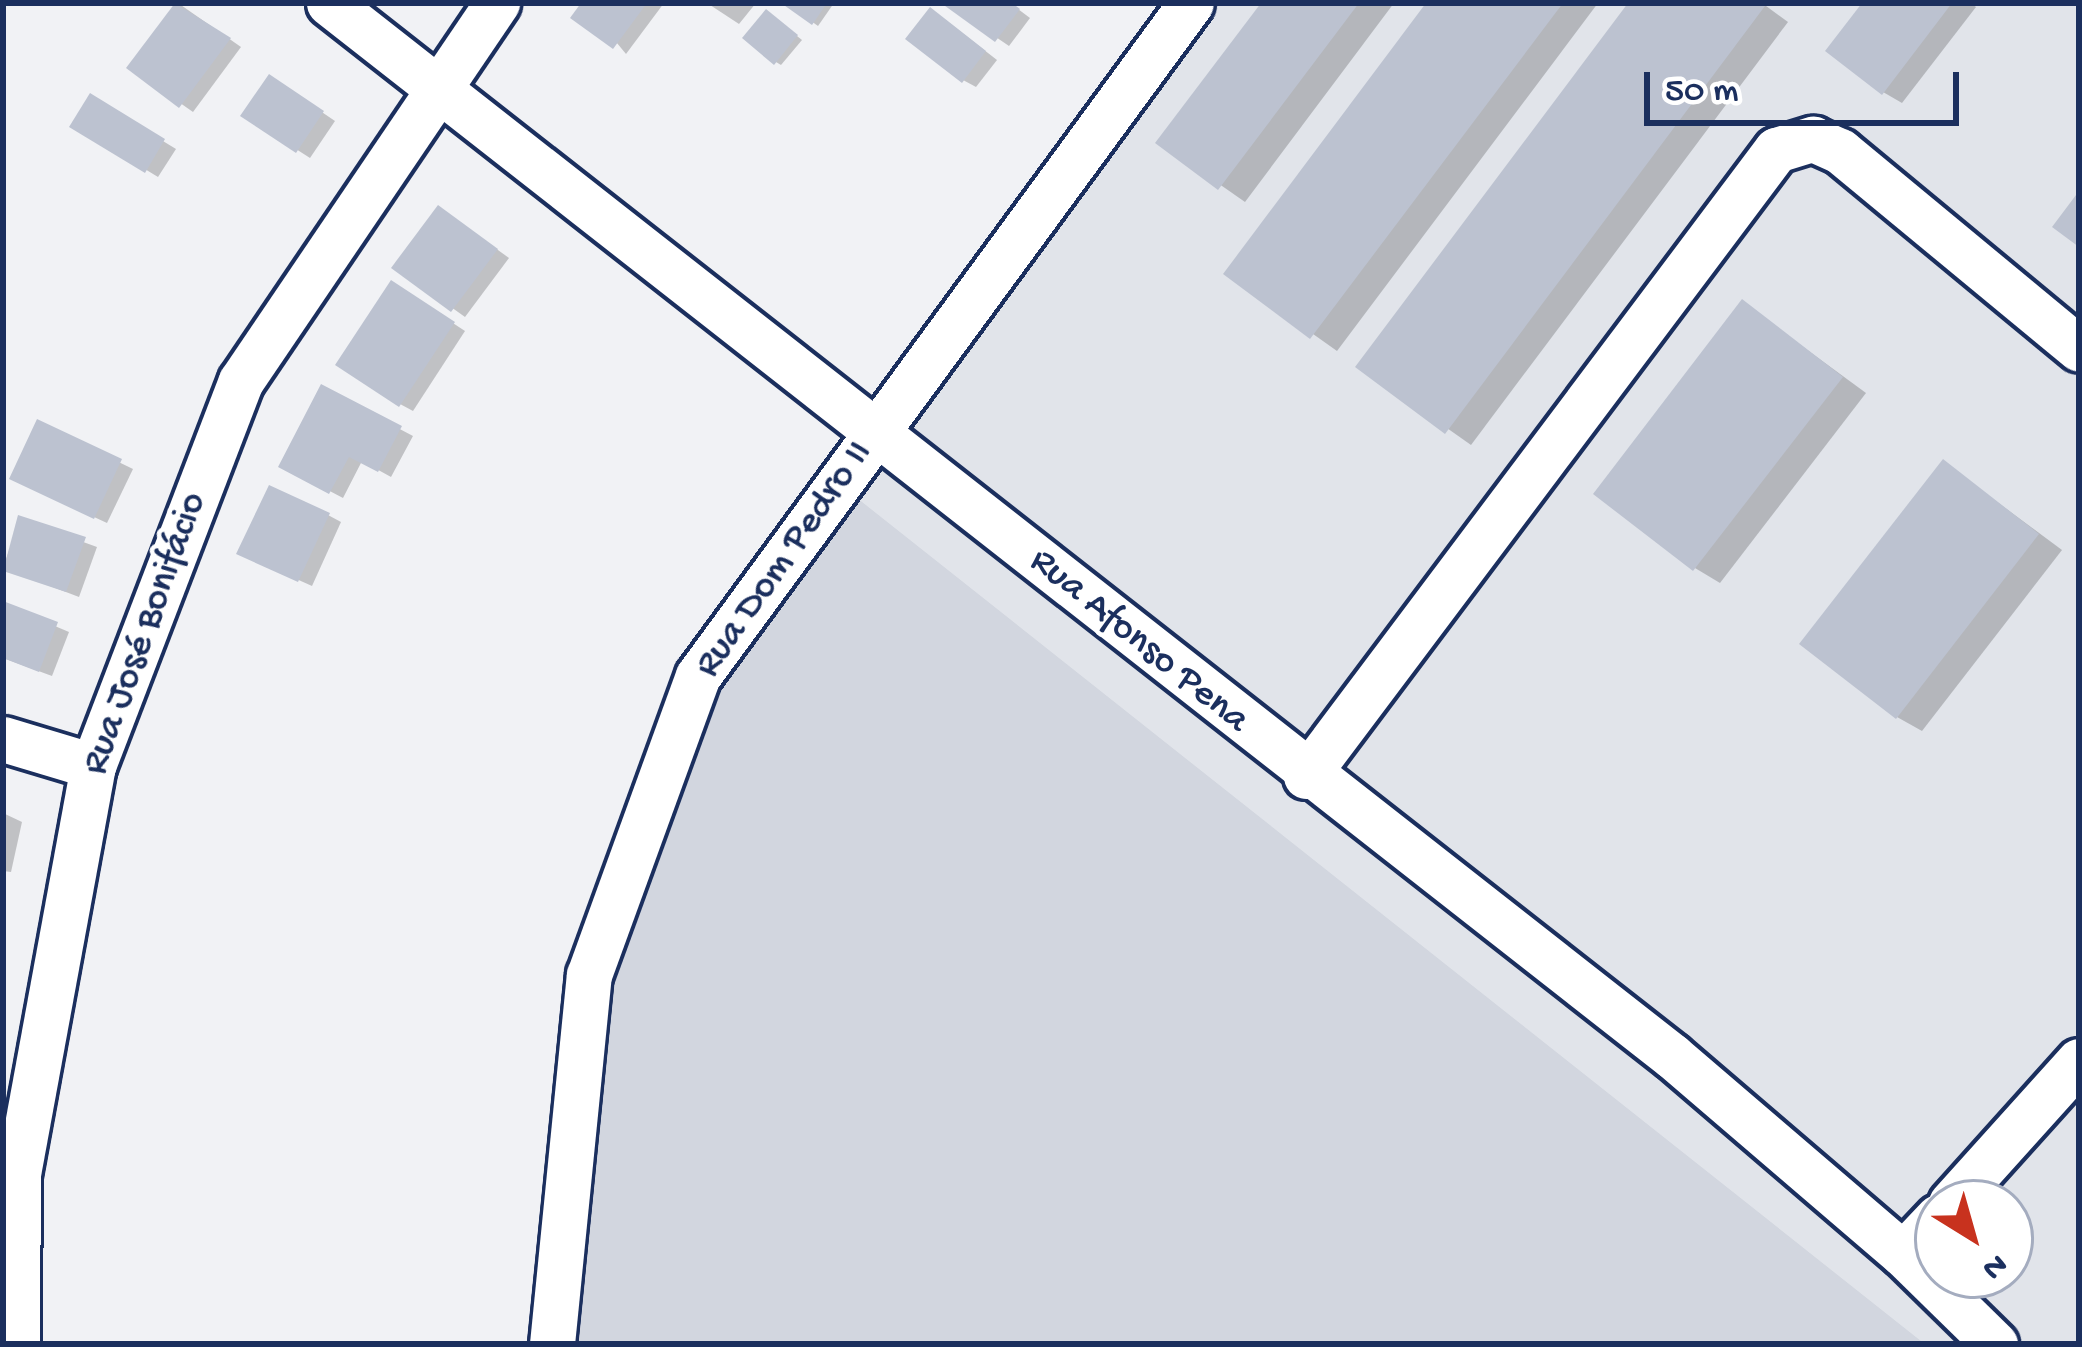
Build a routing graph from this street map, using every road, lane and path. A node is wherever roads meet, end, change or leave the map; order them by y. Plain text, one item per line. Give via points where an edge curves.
1 (328, 3) edge
2 (497, 3) edge
3 (1191, 3) edge
4 (436, 86) junction
5 (2079, 349) edge
6 (874, 436) junction
7 (3, 739) edge
8 (93, 766) junction
9 (1306, 776) junction
10 (2079, 1060) edge
11 (1972, 1179) edge
12 (1914, 1242) edge
13 (1903, 1254) junction
14 (17, 1344) edge
15 (552, 1344) edge
16 (1995, 1344) edge

1 - 4 street, Rua Afonso Pena
2 - 4 street, Rua José Bonifácio
3 - 6 street, Rua Dom Pedro II
4 - 6 street, Rua Afonso Pena
4 - 8 street, Rua José Bonifácio via 241,381
5 - 9 street via 1888,188 1813,139 1794,141 1758,166
6 - 9 street, Rua Afonso Pena
6 - 15 street, Rua Dom Pedro II via 698,676 589,975
7 - 8 street
8 - 14 street, Rua José Bonifácio via 18,1174
9 - 13 street, Rua Afonso Pena via 1672,1056
10 - 11 street
12 - 13 street
13 - 16 street, Rua Afonso Pena

